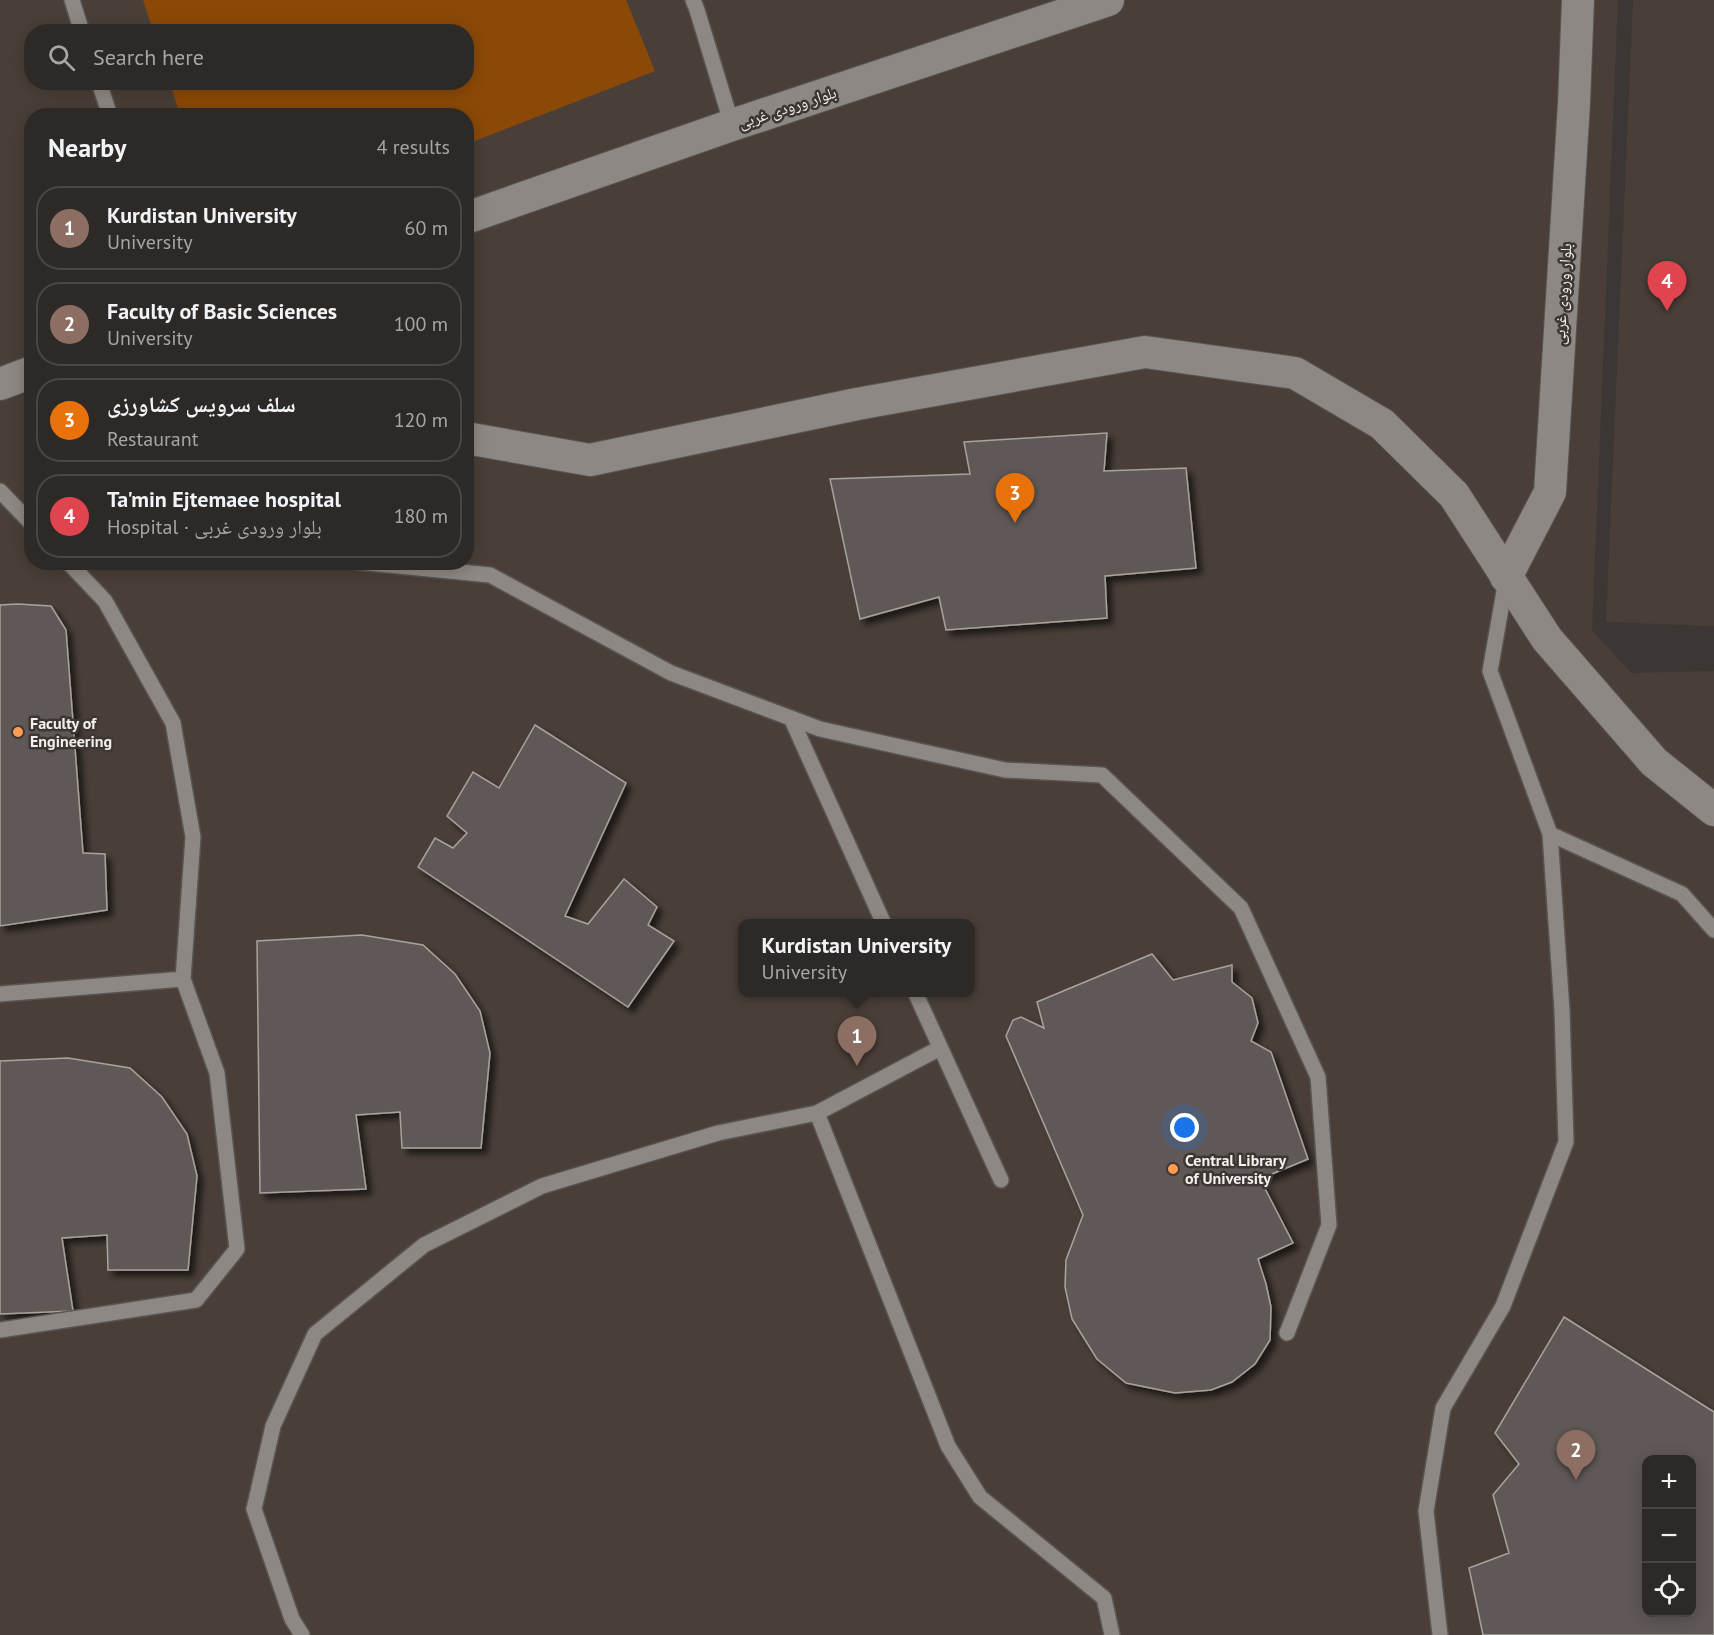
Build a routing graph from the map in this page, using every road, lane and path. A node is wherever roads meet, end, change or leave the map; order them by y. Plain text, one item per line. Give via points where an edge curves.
1 (72, 0) edge
2 (693, 0) edge
3 (1108, 0) edge
4 (1578, 0) edge
5 (80, 24) edge
6 (102, 90) edge
7 (107, 108) edge
8 (732, 125) junction
9 (474, 215) edge
10 (24, 375) edge
11 (0, 384) edge
12 (474, 439) edge
13 (0, 491) edge
14 (24, 516) edge
15 (76, 570) edge
16 (433, 570) edge
17 (1506, 577) junction
18 (791, 718) junction
19 (1714, 810) edge
20 (1550, 834) junction
21 (882, 919) edge
22 (1714, 930) edge
23 (183, 979) junction
24 (0, 994) edge
25 (917, 997) edge
26 (940, 1048) junction
27 (817, 1113) junction
28 (1001, 1180) dead end
29 (0, 1329) edge
30 (1287, 1333) dead end
31 (302, 1635) edge
32 (1112, 1635) edge
33 (1440, 1635) edge

1 - 5 lane
2 - 8 lane
3 - 8 street, بلوار ورودی غربی
4 - 17 street, بلوار ورودی غربی via 1550,492
6 - 7 lane
8 - 9 street, بلوار ورودی غربی
10 - 11 street
12 - 17 street via 590,460 857,404 1146,352 1294,373 1382,424 1454,495
13 - 14 lane
15 - 23 lane via 105,601 173,723 193,837
16 - 18 lane via 490,576 670,672
17 - 19 street via 1547,639 1654,762
17 - 20 lane via 1490,671
18 - 21 lane
18 - 30 lane via 820,729 1005,770 1102,775 1241,908 1318,1077 1329,1225
20 - 22 lane via 1682,894
20 - 33 lane via 1566,1142 1503,1306 1443,1408 1426,1510
23 - 24 lane
23 - 29 lane via 217,1073 237,1249 196,1300
25 - 26 lane
26 - 27 lane
26 - 28 lane
27 - 31 lane via 718,1133 542,1186 424,1245 315,1334 273,1426 254,1509 292,1619
27 - 32 lane via 948,1446 980,1497 1104,1598

